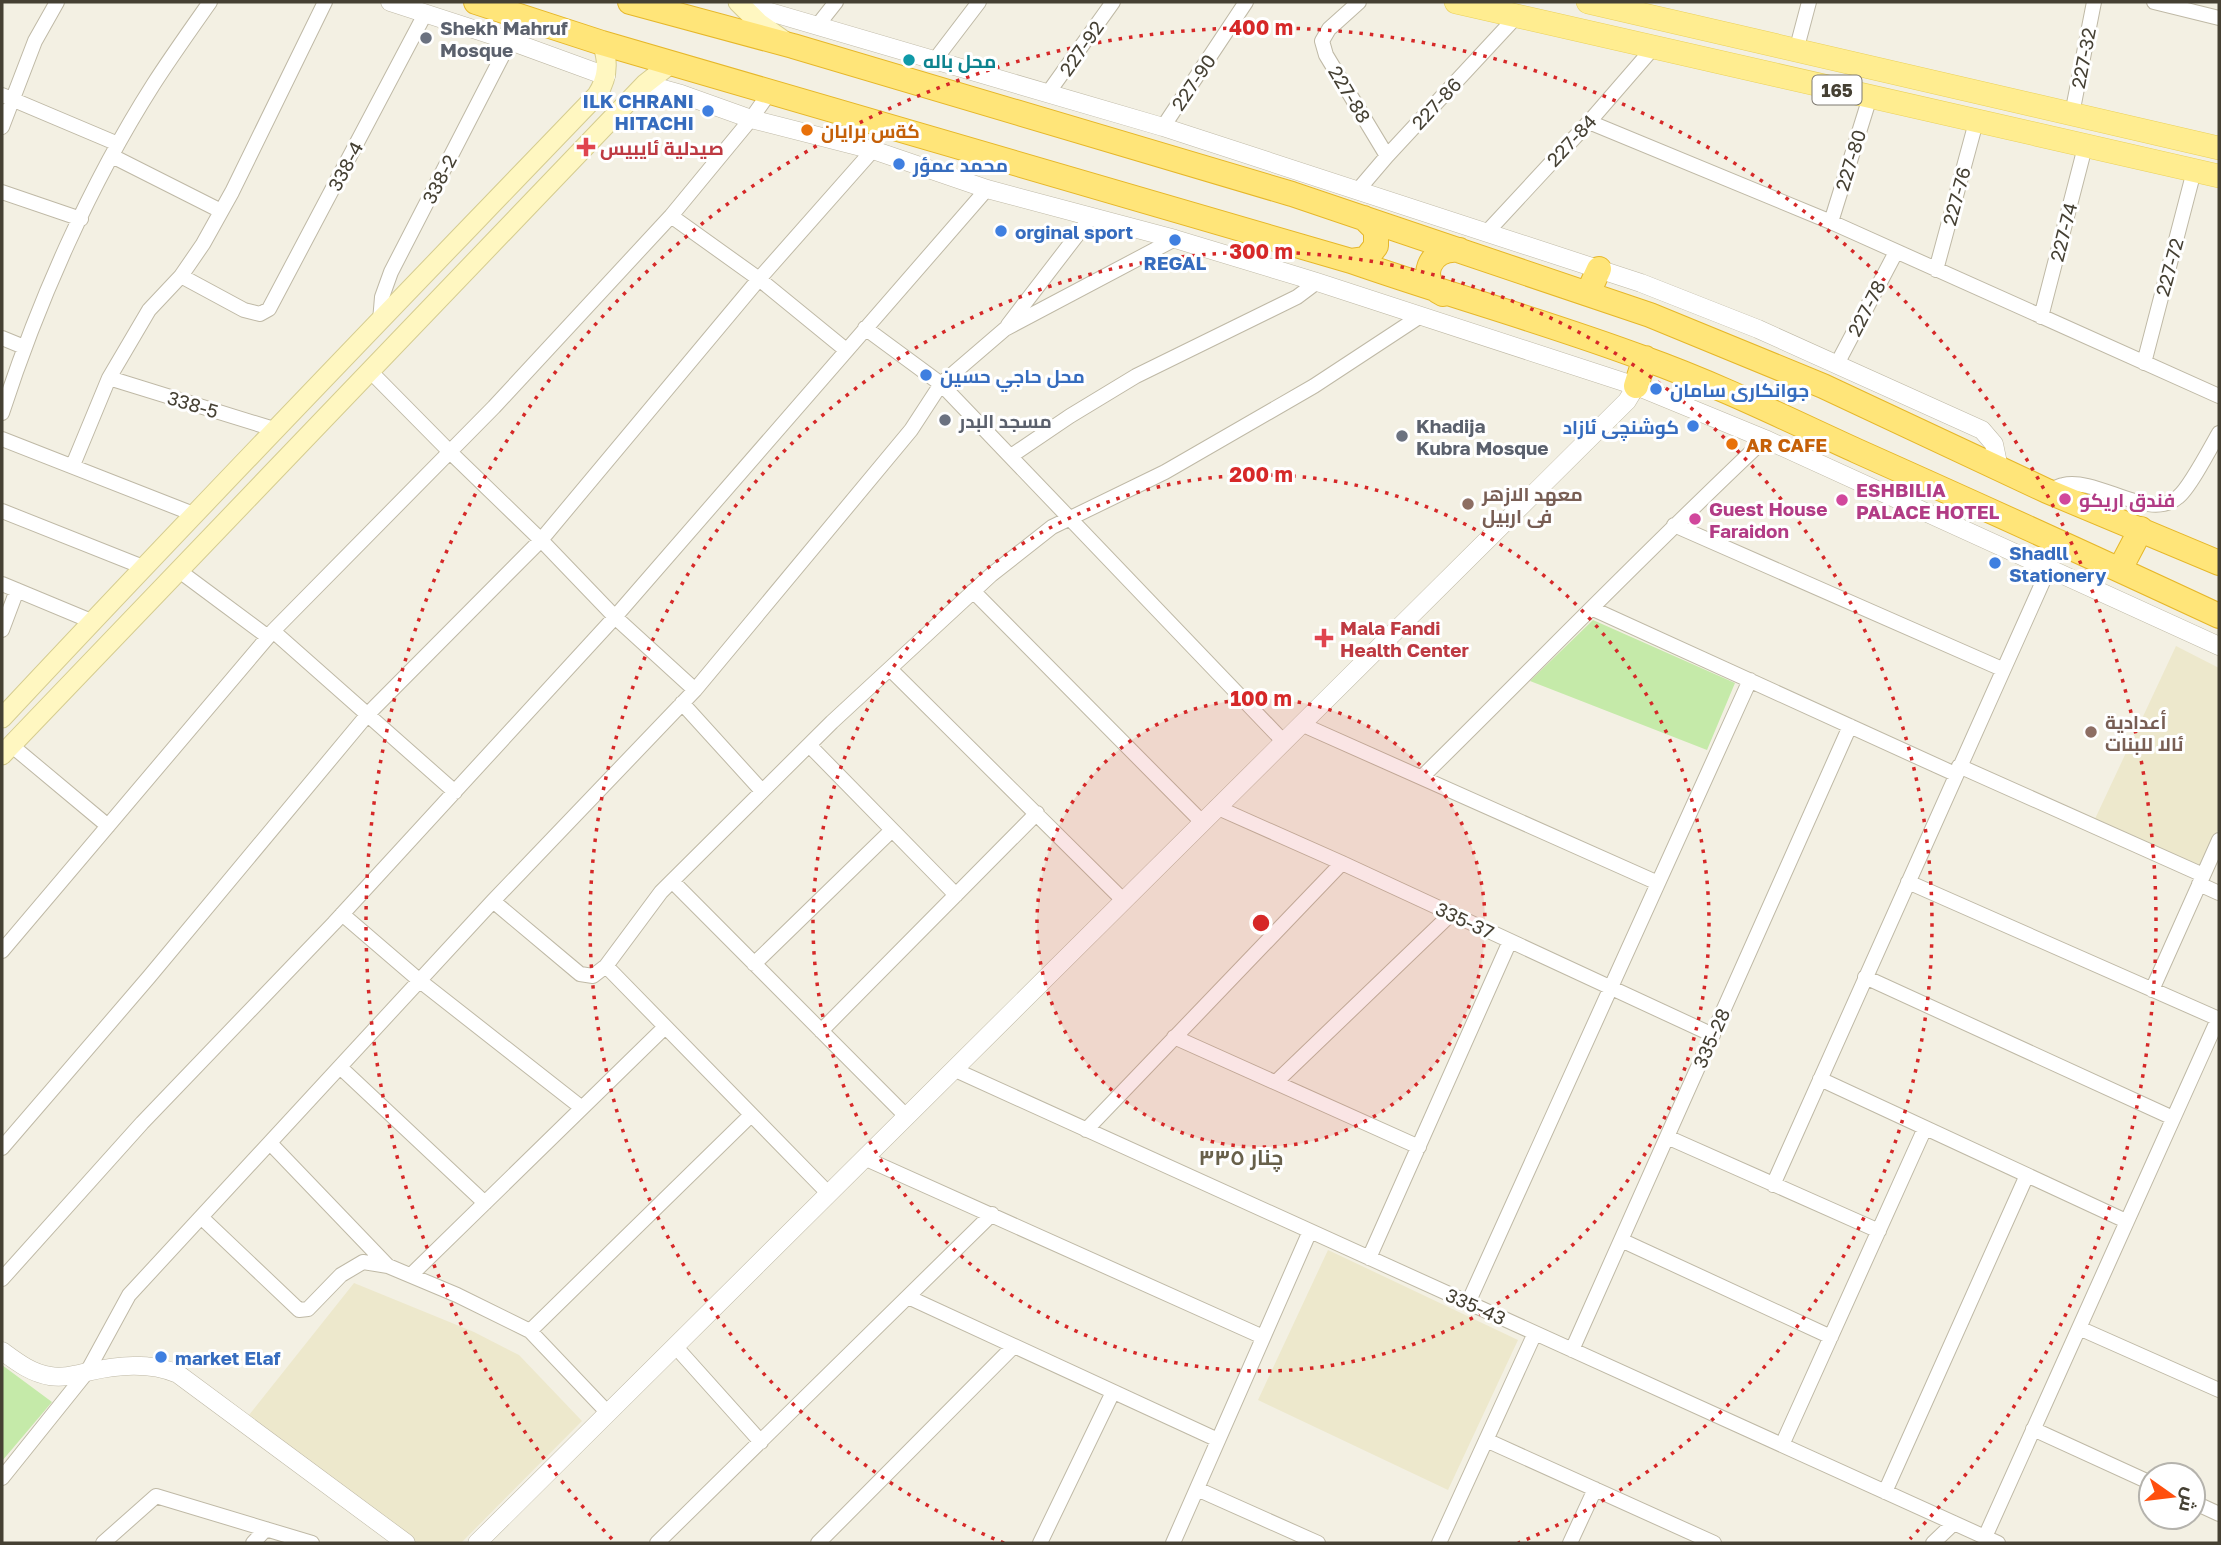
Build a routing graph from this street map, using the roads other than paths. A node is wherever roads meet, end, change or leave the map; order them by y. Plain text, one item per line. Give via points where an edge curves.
1 (57, 2) edge
2 (210, 2) edge
3 (325, 2) edge
4 (390, 2) edge
5 (476, 2) edge
6 (630, 2) edge
7 (836, 2) edge
8 (979, 2) edge
9 (1113, 2) edge
10 (1246, 2) edge
11 (1359, 2) edge
12 (1456, 2) edge
13 (1588, 2) edge
14 (1809, 2) edge
15 (2094, 2) edge
16 (2154, 2) edge
17 (739, 3) edge
18 (2174, 4) edge
19 (681, 9) edge
20 (425, 15) junction
21 (1516, 17) junction
22 (2219, 18) edge
23 (817, 26) junction
24 (510, 41) junction
25 (602, 43) junction
26 (793, 46) junction
27 (1654, 47) junction
28 (1796, 51) junction
29 (934, 61) junction
30 (673, 62) junction
31 (606, 76) junction
32 (645, 84) junction
33 (770, 92) junction
34 (1048, 93) junction
35 (6, 97) edge
36 (1870, 97) junction
37 (2072, 114) junction
38 (751, 119) junction
39 (1589, 122) junction
40 (1976, 122) junction
41 (2, 127) edge
42 (1163, 127) junction
43 (2148, 132) junction
44 (2085, 147) junction
45 (2219, 148) edge
46 (115, 150) junction
47 (873, 150) junction
48 (1387, 156) junction
49 (2141, 160) junction
50 (2194, 171) junction
51 (2219, 176) edge
52 (987, 189) junction
53 (1358, 190) junction
54 (2, 192) edge
55 (221, 211) junction
56 (671, 216) junction
57 (1091, 217) junction
58 (1364, 218) junction
59 (81, 219) junction
60 (1831, 222) junction
61 (1487, 232) junction
62 (1175, 239) junction
63 (1459, 250) junction
64 (1896, 252) junction
65 (1351, 261) junction
66 (1599, 269) junction
67 (1936, 270) junction
68 (181, 276) junction
69 (759, 279) junction
70 (1317, 282) junction
71 (1588, 293) junction
72 (1443, 294) junction
73 (1419, 317) junction
74 (2041, 317) junction
75 (380, 321) junction
76 (865, 328) junction
77 (1005, 329) junction
78 (2, 338) edge
79 (24, 347) junction
80 (846, 350) junction
81 (1645, 358) junction
82 (2144, 363) junction
83 (1837, 364) junction
84 (369, 370) junction
85 (109, 378) junction
86 (942, 384) junction
87 (1636, 386) junction
88 (2219, 396) edge
89 (2, 413) edge
90 (277, 430) junction
91 (2219, 433) edge
92 (2, 439) edge
93 (1765, 439) junction
94 (450, 452) junction
95 (1011, 456) junction
96 (74, 465) junction
97 (1999, 468) junction
98 (2048, 491) junction
99 (2, 511) edge
100 (196, 515) junction
101 (1070, 519) junction
102 (1674, 525) junction
103 (2141, 530) junction
104 (541, 540) junction
105 (2219, 563) edge
106 (143, 567) junction
107 (2049, 568) junction
108 (2120, 569) junction
109 (178, 570) junction
110 (2, 584) edge
111 (17, 590) junction
112 (973, 591) junction
113 (1593, 609) junction
114 (2219, 616) edge
115 (615, 617) junction
116 (91, 621) junction
117 (2, 630) edge
118 (271, 634) junction
119 (2219, 646) edge
120 (67, 648) junction
121 (890, 668) junction
122 (84, 669) junction
123 (2002, 669) junction
124 (1751, 680) junction
125 (695, 690) junction
126 (682, 703) junction
127 (368, 714) junction
128 (2, 718) edge
129 (1301, 723) junction
130 (1850, 726) junction
131 (1283, 741) junction
132 (809, 745) junction
133 (6, 750) edge
134 (1957, 770) junction
135 (1422, 777) junction
136 (762, 791) junction
137 (455, 792) junction
138 (1216, 807) junction
139 (1037, 813) junction
140 (1202, 822) junction
141 (108, 826) junction
142 (892, 830) junction
143 (2219, 840) edge
144 (1342, 863) junction
145 (2201, 879) junction
146 (672, 881) junction
147 (1908, 881) junction
148 (1658, 883) junction
149 (2219, 893) edge
150 (956, 895) junction
151 (1123, 900) junction
152 (494, 901) junction
153 (342, 914) junction
154 (1451, 914) junction
155 (1510, 941) junction
156 (2, 951) edge
157 (754, 964) junction
158 (606, 966) junction
159 (1865, 977) junction
160 (420, 981) junction
161 (1611, 988) junction
162 (2152, 990) junction
163 (2219, 1019) edge
164 (664, 1028) junction
165 (821, 1031) junction
166 (1713, 1035) junction
167 (1174, 1037) junction
168 (340, 1067) junction
169 (953, 1069) junction
170 (1820, 1079) junction
171 (1276, 1083) junction
172 (582, 1108) junction
173 (751, 1115) junction
174 (906, 1116) junction
175 (2173, 1118) junction
176 (1925, 1128) junction
177 (1086, 1130) junction
178 (1667, 1137) junction
179 (270, 1143) junction
180 (1419, 1147) junction
181 (2, 1148) edge
182 (864, 1158) junction
183 (2027, 1175) junction
184 (1773, 1185) junction
185 (828, 1193) junction
186 (485, 1203) junction
187 (992, 1214) junction
188 (201, 1217) junction
189 (2126, 1221) junction
190 (1310, 1231) junction
191 (1879, 1231) junction
192 (1621, 1240) junction
193 (1369, 1258) junction
194 (388, 1266) junction
195 (411, 1275) junction
196 (2, 1279) edge
197 (908, 1297) junction
198 (1468, 1303) junction
199 (2079, 1328) junction
200 (530, 1331) junction
201 (1535, 1333) junction
202 (1263, 1337) junction
203 (1831, 1337) junction
204 (675, 1346) junction
205 (1014, 1346) junction
206 (1572, 1350) junction
207 (2, 1351) edge
208 (87, 1372) junction
209 (2219, 1390) edge
210 (1113, 1392) junction
211 (608, 1413) junction
212 (2033, 1429) junction
213 (1218, 1440) junction
214 (1486, 1440) junction
215 (761, 1441) junction
216 (1782, 1445) junction
217 (2137, 1477) edge
218 (2, 1478) edge
219 (1197, 1489) junction
220 (1595, 1489) junction
221 (1885, 1492) junction
222 (1954, 1523) junction
223 (266, 1529) junction
224 (1697, 1540) edge
225 (1991, 1540) edge
226 (103, 1543) edge
227 (253, 1543) edge
228 (312, 1543) edge
229 (406, 1543) edge
230 (477, 1543) edge
231 (657, 1543) edge
232 (818, 1543) edge
233 (1040, 1543) edge
234 (1173, 1543) edge
235 (1318, 1543) edge
236 (1439, 1543) edge
237 (1570, 1543) edge
238 (1714, 1543) edge
239 (1933, 1543) edge

1 - 35 street
2 - 46 street
3 - 55 street
4 - 20 street
5 - 25 highway
6 - 19 highway
7 - 23 street
8 - 29 street
9 - 34 street, 227-92
10 - 42 street, 227-90
11 - 48 street, 227-88 via 1322,41
12 - 21 main road, 165
13 - 28 main road, 165
14 - 28 street
15 - 37 street, 227-32
16 - 18 street
17 - 23 street
17 - 26 main road
18 - 22 street
19 - 26 highway
20 - 24 street
20 - 68 street, 338-4 via 270,309 260,314 244,310
21 - 27 main road, 165
21 - 48 street, 227-86
23 - 29 street
24 - 31 street
24 - 75 street, 338-2 via 391,272
25 - 30 highway
25 - 31 main road
26 - 58 highway
27 - 36 main road, 165
27 - 39 street, 227-84
28 - 37 main road, 165
29 - 34 street
30 - 32 main road
30 - 33 highway
31 - 75 main road via 597,95
32 - 38 street
32 - 84 main road
33 - 38 street
33 - 65 highway
34 - 42 street
35 - 41 street
35 - 46 street
36 - 40 main road, 165
36 - 60 street, 227-80
37 - 43 main road, 165
38 - 47 street
38 - 56 street
39 - 60 street
39 - 61 street, 227-84
40 - 44 main road, 165
40 - 67 street, 227-76
42 - 53 street
43 - 45 main road, 165
43 - 49 main road
44 - 49 main road, 165
44 - 74 street, 227-74
46 - 55 street
46 - 59 street
47 - 52 street
47 - 69 street
48 - 53 street, 227-86
49 - 50 main road, 165
50 - 51 main road, 165
50 - 82 street, 227-72
52 - 57 street
52 - 76 street
53 - 61 street
54 - 59 street
55 - 68 street
56 - 69 street
56 - 94 street
57 - 62 street
57 - 77 street
58 - 63 highway
58 - 65 highway via 1376,230 1376,246 1366,259
59 - 79 street
60 - 64 street
61 - 66 street
62 - 70 street
62 - 77 street
63 - 71 highway
63 - 72 highway via 1443,251 1431,261 1430,281
64 - 67 street
64 - 83 street, 227-78
65 - 72 highway
66 - 71 highway
66 - 83 street via 1697,303
67 - 74 street
68 - 85 street via 149,310
69 - 80 street
69 - 104 street
70 - 73 street
70 - 95 street via 1287,302 1136,376
71 - 97 highway via 1823,386
72 - 81 highway
73 - 87 street
73 - 101 street via 1303,393 1165,472
74 - 82 street
75 - 90 main road
76 - 80 street
76 - 86 street
77 - 86 street
78 - 79 street
79 - 89 street
80 - 115 street
81 - 87 highway
81 - 108 highway
82 - 88 street
83 - 97 street via 1982,430 1994,444
84 - 94 street
84 - 109 main road
85 - 90 street, 338-5
85 - 96 street
86 - 95 street
86 - 125 street via 911,430
87 - 93 street
87 - 129 street via 1627,401
90 - 100 main road
91 - 98 street via 2180,497 2156,505 2078,485 2064,484
92 - 96 street
93 - 102 street
93 - 107 street
94 - 104 street
94 - 118 street
95 - 101 street
96 - 100 street
97 - 98 highway
98 - 103 highway
99 - 106 street
100 - 106 main road
101 - 112 street via 1052,527
101 - 131 street
102 - 113 street
102 - 123 street
103 - 105 highway
103 - 108 highway
104 - 115 street
104 - 127 street
106 - 116 main road
107 - 119 street
107 - 123 street
108 - 114 highway
109 - 118 street
109 - 122 main road
110 - 111 street
111 - 116 street
111 - 117 street
112 - 121 street
112 - 140 street
113 - 124 street
113 - 135 street
115 - 125 street
115 - 137 street
116 - 120 main road
118 - 127 street
118 - 141 street
120 - 122 main road
120 - 128 main road
121 - 132 street
121 - 139 street
122 - 133 main road
123 - 134 street
124 - 130 street
124 - 148 street
125 - 126 street
126 - 136 street
126 - 152 street
127 - 137 street
127 - 181 street
129 - 131 street
129 - 135 street
130 - 134 street
130 - 166 street, 335-28
131 - 138 street
132 - 136 street
132 - 142 street
133 - 141 street
134 - 145 street
134 - 147 street
135 - 148 street
136 - 146 street
137 - 153 street
138 - 140 street
138 - 144 street, 335-37
139 - 150 street
139 - 151 street
140 - 151 street
141 - 156 street
142 - 150 street
142 - 157 street
143 - 145 street
144 - 154 street, 335-37
144 - 167 street
145 - 149 street
145 - 162 street
146 - 157 street
146 - 158 street
147 - 159 street
147 - 162 street
148 - 161 street
150 - 165 street
151 - 169 street
152 - 158 street via 580,974 593,976
152 - 160 street
153 - 160 street
153 - 196 street via 142,1123
154 - 155 street, 335-37
154 - 171 street
155 - 161 street, 335-37
155 - 180 street
157 - 165 street
158 - 164 street
159 - 170 street
159 - 175 street
160 - 168 street
160 - 172 street
161 - 166 street, 335-37
161 - 198 street
162 - 163 street
163 - 175 street
164 - 172 street
164 - 173 street
165 - 174 street
166 - 178 street, 335-28
167 - 171 street
167 - 177 street
168 - 179 street
168 - 186 street
169 - 174 street
169 - 177 street, 335-43
170 - 176 street
170 - 184 street
171 - 180 street
172 - 186 street
173 - 185 street
173 - 200 street
174 - 182 street
175 - 189 street
176 - 183 street
176 - 191 street
177 - 190 street, 335-43
178 - 184 street
178 - 192 street, 335-28
179 - 188 street
179 - 194 street
180 - 193 street
182 - 185 street
182 - 187 street
183 - 189 street
183 - 221 street
184 - 191 street
185 - 204 street
186 - 195 street
187 - 197 street
187 - 202 street
188 - 194 street via 299,1310 308,1309 341,1275 363,1262
188 - 208 street via 129,1295
189 - 199 street
190 - 193 street, 335-43
190 - 202 street
191 - 203 street
192 - 203 street
192 - 206 street, 335-28
193 - 198 street, 335-43
194 - 195 street
195 - 200 street
197 - 205 street
197 - 215 street
198 - 201 street, 335-43
199 - 209 street
199 - 212 street
200 - 211 street
201 - 206 street, 335-43
201 - 214 street
202 - 213 street
203 - 216 street
204 - 211 street
204 - 215 street
205 - 210 street
205 - 232 street
206 - 216 street, 335-43
207 - 208 street via 24,1367 49,1376
208 - 218 street
208 - 229 street via 148,1365 178,1374
210 - 213 street
210 - 233 street
211 - 230 street
212 - 217 street
212 - 225 street
213 - 219 street
214 - 220 street
214 - 236 street
215 - 231 street
216 - 221 street, 335-43
219 - 234 street
219 - 235 street
220 - 224 street
220 - 237 street
221 - 222 street, 335-43
222 - 225 street, 335-43
222 - 239 street
223 - 226 street via 156,1496
223 - 227 street
223 - 228 street
224 - 238 street

